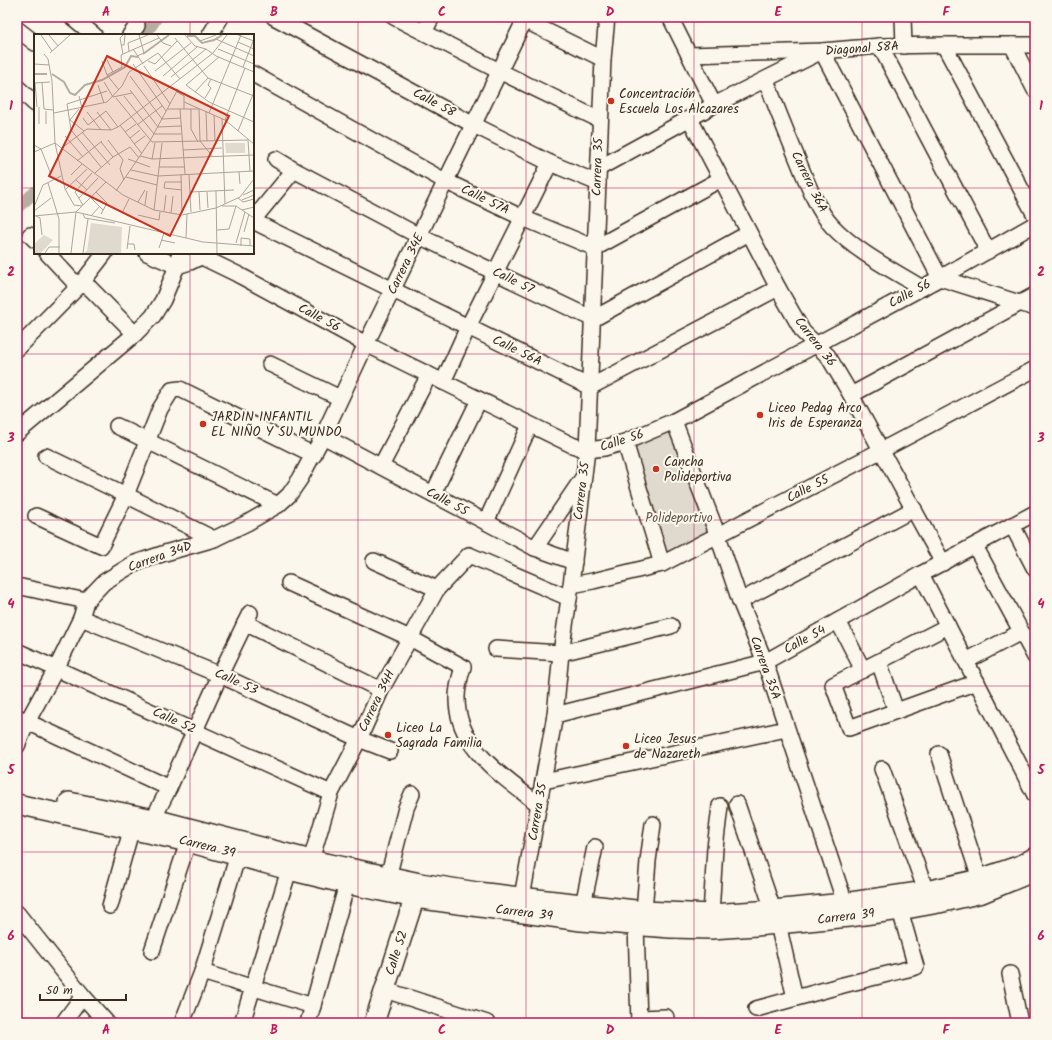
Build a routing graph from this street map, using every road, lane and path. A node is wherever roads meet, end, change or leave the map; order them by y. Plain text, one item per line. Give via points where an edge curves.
1 (72, 17) edge
2 (222, 17) edge
3 (274, 17) edge
4 (394, 17) edge
5 (432, 17) edge
6 (607, 17) edge
7 (670, 17) edge
8 (903, 17) edge
9 (525, 19) edge
10 (17, 29) edge
11 (424, 32) junction
12 (93, 34) edge
13 (211, 34) edge
14 (34, 42) edge
15 (944, 45) junction
16 (1012, 45) junction
17 (1035, 45) edge
18 (880, 46) junction
19 (904, 46) junction
20 (822, 52) junction
21 (689, 54) junction
22 (603, 59) junction
23 (499, 71) junction
24 (254, 75) edge
25 (766, 80) junction
26 (17, 87) edge
27 (1035, 90) edge
28 (34, 103) edge
29 (714, 106) junction
30 (690, 118) junction
31 (600, 120) junction
32 (474, 125) junction
33 (276, 159) dead end
34 (550, 163) junction
35 (598, 168) junction
36 (294, 170) junction
37 (721, 179) junction
38 (445, 181) junction
39 (598, 183) junction
40 (1035, 215) edge
41 (523, 218) junction
42 (254, 220) edge
43 (254, 222) edge
44 (1035, 224) edge
45 (749, 233) junction
46 (419, 236) junction
47 (595, 248) junction
48 (988, 251) junction
49 (48, 254) edge
50 (104, 254) edge
51 (151, 254) edge
52 (206, 255) edge
53 (178, 260) edge
54 (496, 272) junction
55 (940, 278) junction
56 (81, 284) junction
57 (778, 288) junction
58 (922, 288) junction
59 (393, 291) junction
60 (1035, 295) edge
61 (1028, 306) edge
62 (592, 318) junction
63 (468, 328) junction
64 (135, 334) junction
65 (366, 344) junction
66 (816, 344) junction
67 (17, 349) edge
68 (270, 364) dead end
69 (1035, 369) edge
70 (436, 378) junction
71 (590, 387) junction
72 (851, 395) junction
73 (340, 398) junction
74 (478, 400) junction
75 (674, 421) junction
76 (530, 425) junction
77 (117, 426) dead end
78 (17, 433) edge
79 (324, 436) junction
80 (148, 442) junction
81 (625, 442) junction
82 (587, 450) junction
83 (882, 450) junction
84 (314, 455) junction
85 (46, 456) dead end
86 (381, 466) junction
87 (583, 479) junction
88 (433, 494) junction
89 (126, 495) junction
90 (278, 505) junction
91 (914, 509) junction
92 (1035, 513) edge
93 (36, 516) dead end
94 (486, 522) junction
95 (1012, 525) junction
96 (718, 536) junction
97 (214, 539) junction
98 (975, 546) junction
99 (535, 548) junction
100 (374, 561) dead end
101 (574, 562) junction
102 (943, 563) junction
103 (662, 564) junction
104 (1035, 569) edge
105 (922, 574) junction
106 (289, 583) dead end
107 (17, 586) edge
108 (437, 589) junction
109 (570, 592) junction
110 (86, 601) junction
111 (740, 601) junction
112 (81, 618) junction
113 (838, 621) junction
114 (671, 626) dead end
115 (948, 626) junction
116 (1021, 632) junction
117 (410, 638) junction
118 (496, 649) dead end
119 (17, 651) edge
120 (561, 653) junction
121 (1035, 657) edge
122 (966, 661) junction
123 (765, 662) junction
124 (879, 662) junction
125 (56, 669) junction
126 (863, 670) junction
127 (220, 675) junction
128 (977, 682) junction
129 (380, 690) junction
130 (896, 711) junction
131 (555, 715) junction
132 (22, 720) edge
133 (786, 729) junction
134 (195, 730) junction
135 (359, 739) junction
136 (17, 746) edge
137 (390, 751) dead end
138 (939, 754) dead end
139 (882, 769) dead end
140 (544, 781) junction
141 (169, 788) junction
142 (17, 792) edge
143 (331, 793) junction
144 (412, 794) dead end
145 (1035, 795) edge
146 (17, 804) edge
147 (737, 804) dead end
148 (540, 805) junction
149 (720, 806) dead end
150 (142, 824) junction
151 (654, 824) dead end
152 (188, 842) junction
153 (595, 848) dead end
154 (238, 855) junction
155 (1035, 857) edge
156 (311, 860) junction
157 (289, 870) junction
158 (1035, 871) edge
159 (388, 877) junction
160 (980, 879) junction
161 (347, 884) junction
162 (417, 891) junction
163 (926, 891) junction
164 (521, 905) junction
165 (583, 905) junction
166 (110, 906) dead end
167 (847, 910) junction
168 (900, 910) junction
169 (17, 914) edge
170 (711, 914) junction
171 (776, 917) junction
172 (640, 918) junction
173 (152, 952) dead end
174 (202, 972) junction
175 (1010, 974) dead end
176 (252, 988) junction
177 (385, 990) junction
178 (83, 996) junction
179 (795, 998) junction
180 (313, 1006) junction
181 (756, 1009) dead end
182 (666, 1017) dead end
183 (639, 1020) edge
184 (63, 1023) edge
185 (107, 1023) edge
186 (182, 1023) edge
187 (242, 1023) edge
188 (308, 1023) edge
189 (374, 1023) edge
190 (487, 1023) edge
191 (1020, 1023) edge

1 - 12 street
2 - 13 street
3 - 32 street, Calle 58
4 - 11 street
5 - 11 street
6 - 22 street, Carrera 35
7 - 21 street
8 - 19 street
9 - 22 street
9 - 23 street, Carrera 34E
10 - 14 street
11 - 23 street
15 - 16 street, Diagonal 58A
15 - 19 street, Diagonal 58A
15 - 40 street
16 - 17 street, Diagonal 58A
16 - 27 street
18 - 19 street, Diagonal 58A
18 - 20 street, Diagonal 58A
18 - 48 street
20 - 21 street, Diagonal 58A
20 - 25 street
20 - 55 street
21 - 29 street
22 - 31 street, Carrera 35
23 - 31 street
23 - 32 street, Carrera 34E
24 - 38 street, Calle 57A
25 - 29 street
25 - 58 street, Carrera 36A via 802,172 831,225 850,243
26 - 28 street
29 - 30 street
30 - 35 street
30 - 37 street, Carrera 36
31 - 35 street, Carrera 35
32 - 34 street, Calle 58
32 - 38 street, Carrera 34E
33 - 36 street, Calle 57
34 - 39 street, Calle 58
34 - 41 street
35 - 39 street, Carrera 35
36 - 42 street
36 - 46 street, Calle 57
37 - 45 street, Carrera 36
37 - 47 street
38 - 41 street, Calle 57A
38 - 46 street, Carrera 34E
39 - 47 street, Carrera 35
41 - 47 street, Calle 57A
41 - 54 street
43 - 59 street, Calle 56A
44 - 48 street, Calle 56
45 - 57 street, Carrera 36
45 - 62 street
46 - 54 street, Calle 57
46 - 59 street, Carrera 34E
47 - 62 street, Carrera 35
48 - 55 street, Calle 56
49 - 56 street via 72,280
50 - 56 street
51 - 53 street
52 - 53 street
52 - 65 street, Calle 56
53 - 64 street via 163,300 153,316
54 - 62 street, Calle 57
54 - 63 street
55 - 58 street, Calle 56
55 - 61 street
56 - 64 street via 90,288
56 - 67 street
57 - 66 street, Carrera 36 via 803,332
57 - 71 street
58 - 66 street, Calle 56
59 - 63 street, Calle 56A
59 - 65 street, Carrera 34E
60 - 61 street
61 - 72 street
62 - 71 street, Carrera 35
63 - 70 street
63 - 71 street, Calle 56A
64 - 78 street
65 - 70 street, Calle 56
65 - 73 street, Carrera 34E
66 - 72 street, Carrera 36 via 828,356
66 - 75 street, Calle 56
68 - 73 street
69 - 83 street, Calle 55
70 - 74 street, Calle 56
70 - 86 street
71 - 82 street, Carrera 35
72 - 83 street, Carrera 36
73 - 79 street, Carrera 34E
74 - 76 street, Calle 56
74 - 88 street
75 - 81 street, Calle 56
75 - 96 street, Carrera 35A
76 - 82 street, Calle 56 via 572,446
76 - 94 street
77 - 80 street
79 - 84 street, Carrera 34E
79 - 86 street, Calle 55
80 - 84 street via 160,409 172,390 180,389
80 - 89 street
80 - 90 street
81 - 82 street, Calle 56
81 - 103 street
82 - 87 street, Carrera 35
83 - 91 street, Carrera 36
83 - 96 street, Calle 55
84 - 90 street, Carrera 34E via 289,495
85 - 89 street
86 - 88 street, Calle 55
87 - 99 street
87 - 101 street, Carrera 35
88 - 94 street, Calle 55
89 - 93 street via 101,546
89 - 97 street
90 - 97 street, Carrera 34D
91 - 102 street, Carrera 36
91 - 111 street
92 - 95 street, Calle 54
94 - 99 street, Calle 55
95 - 98 street, Calle 54
95 - 104 street
96 - 103 street, Calle 55
96 - 111 street, Carrera 35A
97 - 110 street, Carrera 34D via 135,563 104,582
98 - 102 street, Calle 54
98 - 116 street
99 - 101 street, Calle 55
100 - 108 street
101 - 109 street, Carrera 35
102 - 105 street, Calle 54
103 - 109 street, Calle 55 via 593,581
105 - 113 street, Calle 54
105 - 115 street
106 - 117 street
107 - 110 street
108 - 109 street, Carrera 34H via 469,555
108 - 117 street, Carrera 34H
109 - 120 street, Carrera 35
110 - 112 street, Carrera 34D
111 - 123 street, Carrera 35A
112 - 125 street, Carrera 34D
112 - 127 street, Calle 53
113 - 123 street, Calle 54
113 - 126 street
114 - 120 street
115 - 122 street
115 - 124 street
116 - 121 street
116 - 122 street
117 - 129 street, Carrera 34H
117 - 148 street via 463,667 456,696 462,725 470,742 479,756 493,769
118 - 120 street
119 - 125 street, Calle 52
120 - 131 street, Carrera 35
122 - 128 street
123 - 131 street, Calle 54
123 - 133 street, Carrera 35A
124 - 126 street
124 - 130 street
125 - 132 street, Carrera 34D
125 - 134 street, Calle 52
126 - 130 street via 833,685 849,728
127 - 129 street via 248,618
127 - 134 street
127 - 135 street, Calle 53
128 - 130 street
128 - 145 street
129 - 135 street, Carrera 34H
131 - 140 street, Carrera 35
132 - 136 street, Carrera 34D
132 - 141 street
133 - 140 street
133 - 167 street, Carrera 35A
134 - 141 street
134 - 143 street, Calle 52
135 - 137 street, Calle 53
135 - 143 street, Carrera 34H
138 - 160 street
139 - 163 street
140 - 148 street, Carrera 35
141 - 150 street
142 - 150 main road, Carrera 39
143 - 156 street, Carrera 34H
144 - 159 street
146 - 150 main road, Carrera 39
147 - 171 street
148 - 164 street, Carrera 35
149 - 170 street via 714,848
150 - 152 main road, Carrera 39
150 - 156 main road, Carrera 39
150 - 166 street
151 - 172 street
152 - 154 main road, Carrera 39
152 - 173 street
153 - 165 street
154 - 157 main road, Carrera 39
154 - 174 street
155 - 160 main road, Carrera 39
156 - 159 main road, Carrera 39
157 - 161 main road, Carrera 39
157 - 176 street
158 - 168 main road, Carrera 39 via 982,893
159 - 162 main road, Carrera 39
160 - 163 main road, Carrera 39
161 - 162 main road, Carrera 39
161 - 180 street
162 - 164 main road, Carrera 39 via 477,892
162 - 177 main road, Calle 52
163 - 167 main road, Carrera 39
164 - 165 main road, Carrera 39
164 - 172 main road, Carrera 39 via 581,921
165 - 172 main road, Carrera 39
167 - 168 main road, Carrera 39
167 - 171 main road, Carrera 39
168 - 179 street via 916,967
169 - 178 street
170 - 171 main road, Carrera 39
170 - 172 main road, Carrera 39
171 - 172 main road, Carrera 39 via 711,929 670,928
171 - 179 street
172 - 183 street
174 - 176 street
174 - 186 street
175 - 191 street
176 - 180 street
176 - 187 street
177 - 189 main road, Calle 52
177 - 190 street
178 - 184 street
178 - 185 street
179 - 181 street
180 - 188 street
182 - 183 street

